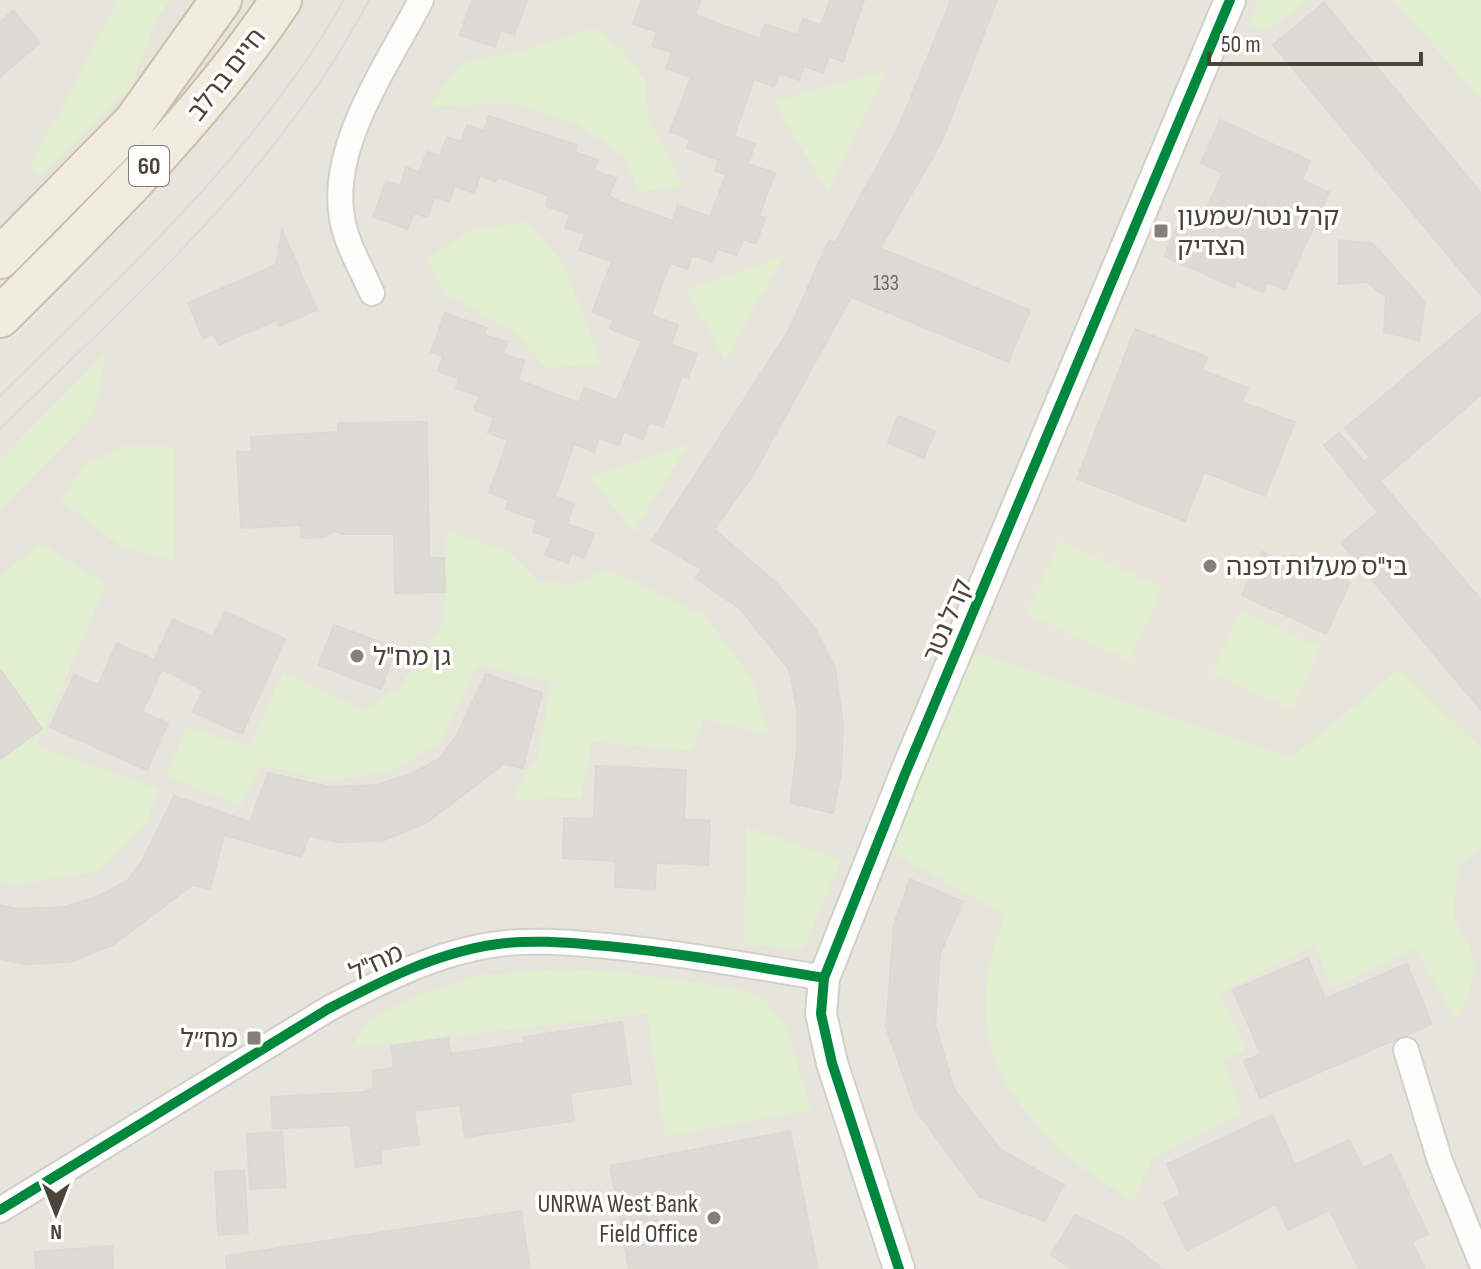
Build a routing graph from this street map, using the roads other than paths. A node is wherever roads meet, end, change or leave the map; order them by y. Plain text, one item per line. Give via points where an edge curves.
1 (221, 0) edge
2 (281, 0) edge
3 (421, 0) edge
4 (1230, 0) edge
5 (0, 258) edge
6 (372, 293) dead end
7 (0, 317) edge
8 (824, 978) junction
9 (1406, 1050) dead end
10 (0, 1210) edge
11 (1481, 1262) edge
12 (899, 1269) edge

1 - 5 highway, חיים ברלב / 60 via 134,122
2 - 7 highway, חיים ברלב / 60 via 231,71 169,144
3 - 6 street via 346,146 342,220
4 - 8 street, קרל נטר
8 - 10 street, מח"ל via 686,954 555,941 469,949 376,984 328,1009
8 - 12 street, קרל נטר via 821,1014 832,1063
9 - 11 street via 1440,1161

